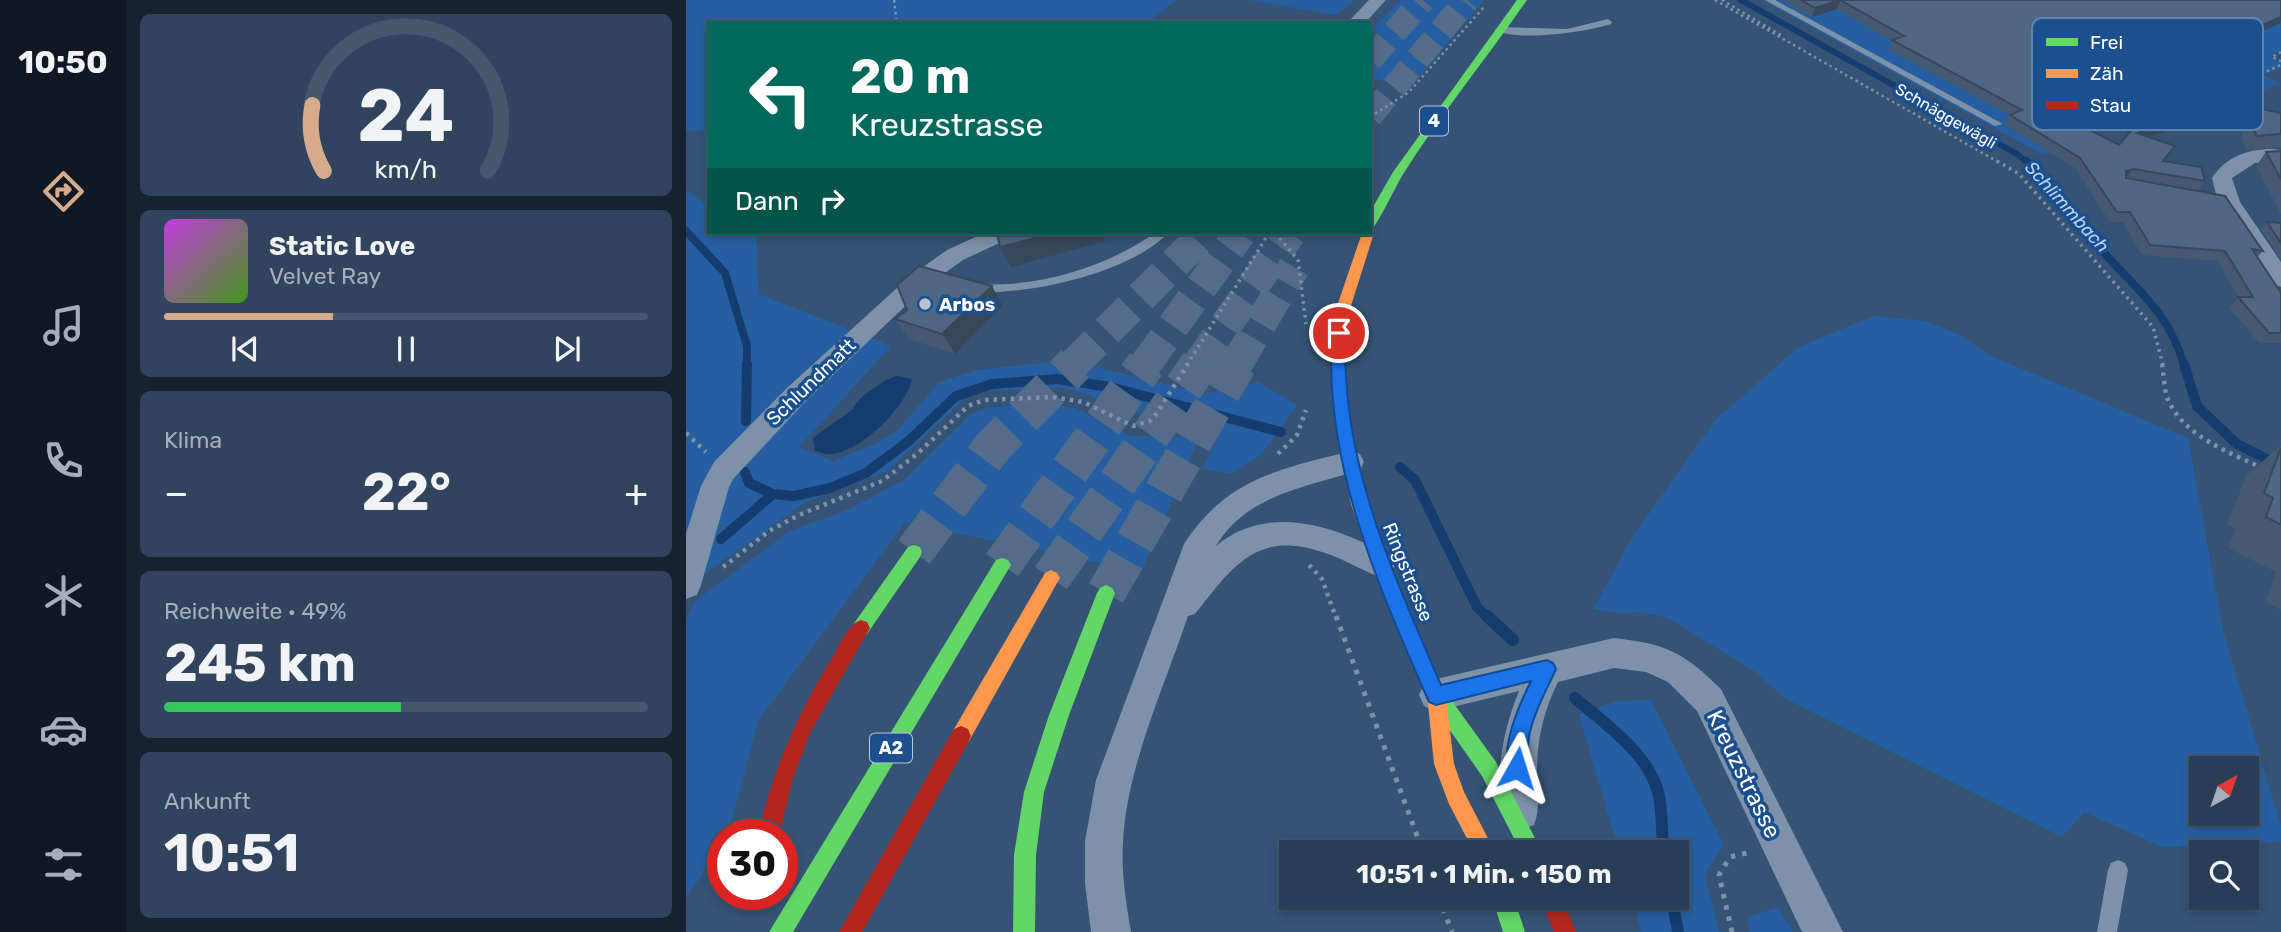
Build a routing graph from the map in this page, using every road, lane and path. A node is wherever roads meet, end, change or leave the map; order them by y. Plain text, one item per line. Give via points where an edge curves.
1 (894, 0) edge
2 (1378, 0) edge
3 (1490, 0) edge
4 (1522, 0) edge
5 (1715, 0) edge
6 (1722, 0) edge
7 (1769, 0) edge
8 (897, 21) edge
9 (1357, 21) edge
10 (1608, 22) dead end
11 (1499, 30) junction
12 (1790, 41) junction
13 (2281, 52) edge
14 (2281, 63) edge
15 (2263, 72) edge
16 (1372, 116) edge
17 (1998, 124) dead end
18 (2281, 156) edge
19 (1372, 222) edge
20 (998, 235) edge
21 (1159, 235) edge
22 (1268, 235) edge
23 (1277, 235) edge
24 (1367, 235) edge
25 (2281, 279) edge
26 (964, 285) edge
27 (1306, 325) dead end
28 (1307, 397) dead end
29 (1272, 459) dead end
30 (1350, 460) junction
31 (2269, 472) edge
32 (914, 552) tunnel mouth
33 (1305, 560) dead end
34 (1380, 564) junction
35 (1002, 565) tunnel mouth
36 (717, 571) dead end
37 (1051, 579) tunnel mouth
38 (686, 584) edge
39 (1106, 593) tunnel mouth
40 (1167, 626) junction
41 (1547, 669) junction
42 (1436, 695) junction
43 (770, 819) edge
44 (1419, 840) edge
45 (1479, 840) edge
46 (1527, 840) edge
47 (1779, 846) junction
48 (2118, 870) dead end
49 (1444, 910) edge
50 (1507, 910) edge
51 (1556, 910) edge
52 (773, 914) dead end
53 (779, 932) edge
54 (850, 932) edge
55 (1024, 932) edge
56 (1111, 932) edge
57 (1452, 932) edge
58 (1514, 932) edge
59 (1564, 932) edge
60 (1732, 932) edge
61 (1823, 932) edge
62 (2107, 932) edge

1 - 8 path
2 - 9 street
3 - 16 path via 1409,92
4 - 11 main road, 4
5 - 12 path, Schnäggewägli
6 - 12 path
7 - 17 lane
10 - 11 lane via 1556,33
11 - 19 main road, 4 via 1399,172
12 - 31 path, Schnäggewägli via 2019,174 2153,327 2168,401 2181,418 2200,437
13 - 14 path via 2272,57
14 - 15 path
18 - 25 street via 2239,160 2222,178 2222,201
20 - 38 street, Schlundmatt via 962,251 796,395 724,470
21 - 26 lane via 1124,257 1072,275 1013,289
22 - 36 path via 1150,421 1133,426 1083,402 1053,397 984,400 968,406 882,481 769,531
23 - 27 path via 1298,260
24 - 30 main road, Ringstrasse via 1339,333 1336,374
28 - 29 path via 1305,421 1293,442
30 - 34 main road, Ringstrasse
30 - 40 street via 1276,482 1224,512 1195,553
32 - 43 main road via 801,728 788,754
33 - 44 path via 1322,579
34 - 40 street via 1307,536 1284,532 1259,535 1224,557
34 - 42 main road, Ringstrasse
35 - 53 main road, A2
37 - 54 main road, A2
39 - 55 main road via 1034,792 1025,855
40 - 56 street via 1107,812 1104,883
41 - 42 street, Kreuzstrasse
41 - 46 street via 1520,736 1517,768
41 - 47 street, Kreuzstrasse via 1614,653 1649,657 1680,671 1709,699
42 - 45 main road, Ringstrasse via 1444,764
42 - 46 main road, Ringstrasse via 1471,740
47 - 60 path via 1730,857 1719,875
47 - 61 street, Kreuzstrasse
48 - 62 lane
49 - 57 path
50 - 58 main road
51 - 59 main road
52 - 53 main road

